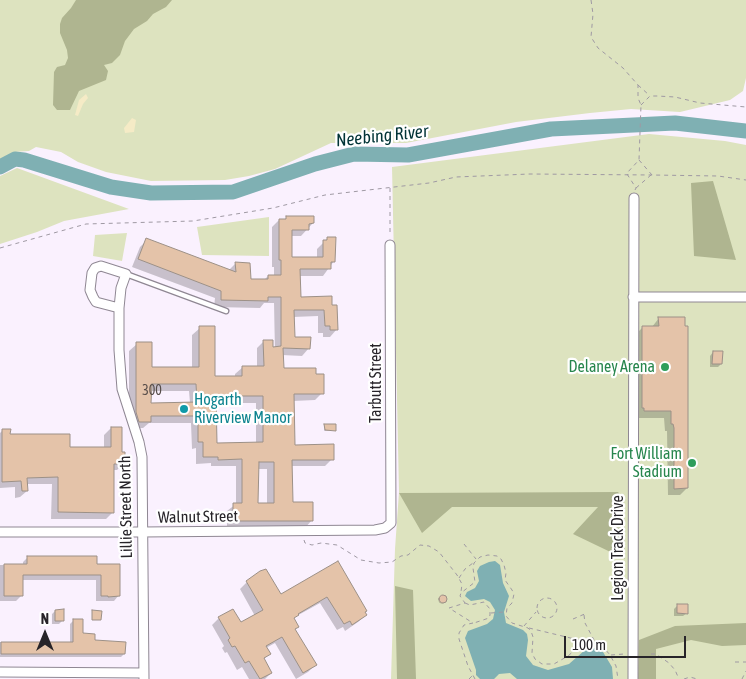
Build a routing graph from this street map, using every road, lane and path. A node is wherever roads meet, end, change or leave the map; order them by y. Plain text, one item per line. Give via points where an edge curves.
1 (591, 0) edge
2 (638, 85) junction
3 (650, 96) junction
4 (641, 105) junction
5 (746, 107) edge
6 (639, 160) junction
7 (627, 174) junction
8 (652, 174) junction
9 (746, 180) edge
10 (390, 187) junction
11 (636, 188) junction
12 (634, 198) joint
13 (390, 245) joint
14 (0, 248) edge
15 (126, 274) junction
16 (633, 297) junction
17 (746, 297) edge
18 (119, 308) junction
19 (226, 312) dead end
20 (391, 521) joint
21 (304, 530) junction
22 (0, 532) edge
23 (142, 532) junction
24 (464, 544) dead end
25 (477, 560) junction
26 (474, 563) junction
27 (459, 579) junction
28 (461, 593) junction
29 (465, 603) junction
30 (537, 610) junction
31 (490, 612) junction
32 (505, 612) junction
33 (587, 613) dead end
34 (584, 615) junction
35 (572, 618) dead end
36 (473, 623) junction
37 (524, 626) junction
38 (528, 628) junction
39 (585, 641) junction
40 (594, 641) junction
41 (633, 653) junction
42 (651, 654) dead end
43 (610, 655) junction
44 (735, 662) dead end
45 (746, 662) edge
46 (746, 671) edge
47 (0, 672) edge
48 (473, 675) junction
49 (144, 676) edge
50 (469, 679) edge
51 (475, 679) edge
52 (618, 679) edge
53 (633, 679) edge
54 (679, 679) edge
55 (684, 679) edge
56 (697, 679) edge
57 (742, 679) edge

1 - 2 path via 592,37 598,48
2 - 3 path
2 - 4 path
3 - 4 path
3 - 5 path
4 - 6 path
6 - 7 path
6 - 8 path
7 - 8 path
7 - 10 path via 456,177
7 - 11 path
8 - 9 path
8 - 11 path
10 - 13 path
10 - 14 path via 326,195 273,208 193,221 86,224
11 - 12 path
12 - 16 street, Legion Track Drive
13 - 20 street, Tarbutt Street
15 - 18 street, Lillie Street North
15 - 18 street via 101,266 92,273 92,297 96,302
15 - 19 lane
16 - 17 street
16 - 41 street, Legion Track Drive
18 - 23 street, Lillie Street North via 122,389 142,457
20 - 21 street, Walnut Street via 385,528 376,530
21 - 23 street, Walnut Street
21 - 27 path via 305,543 330,543 369,562 392,562 420,545 430,546 439,552
22 - 23 street, Walnut Street
23 - 49 street, Lillie Street North
24 - 25 path
25 - 26 path
25 - 32 path via 488,555 501,559 505,580 514,594
26 - 27 path
26 - 28 path via 475,582
27 - 28 path
28 - 29 path via 460,599
29 - 31 path via 484,602
29 - 36 path via 449,608
30 - 30 path via 545,598 554,601 558,607 551,618 544,618
30 - 37 path
31 - 32 path
31 - 36 path via 488,618
32 - 37 path via 512,623
33 - 34 path
34 - 35 path
34 - 40 path via 584,623
36 - 48 path via 464,626 459,639
37 - 38 path
38 - 39 path
38 - 39 path via 532,634 533,656 542,664 554,664 564,659
39 - 40 path
40 - 43 path via 599,642
41 - 43 path
41 - 53 street, Legion Track Drive
42 - 54 path via 669,663
43 - 52 path
44 - 45 path
46 - 57 path
47 - 49 street
48 - 50 path
48 - 51 path
55 - 56 path

